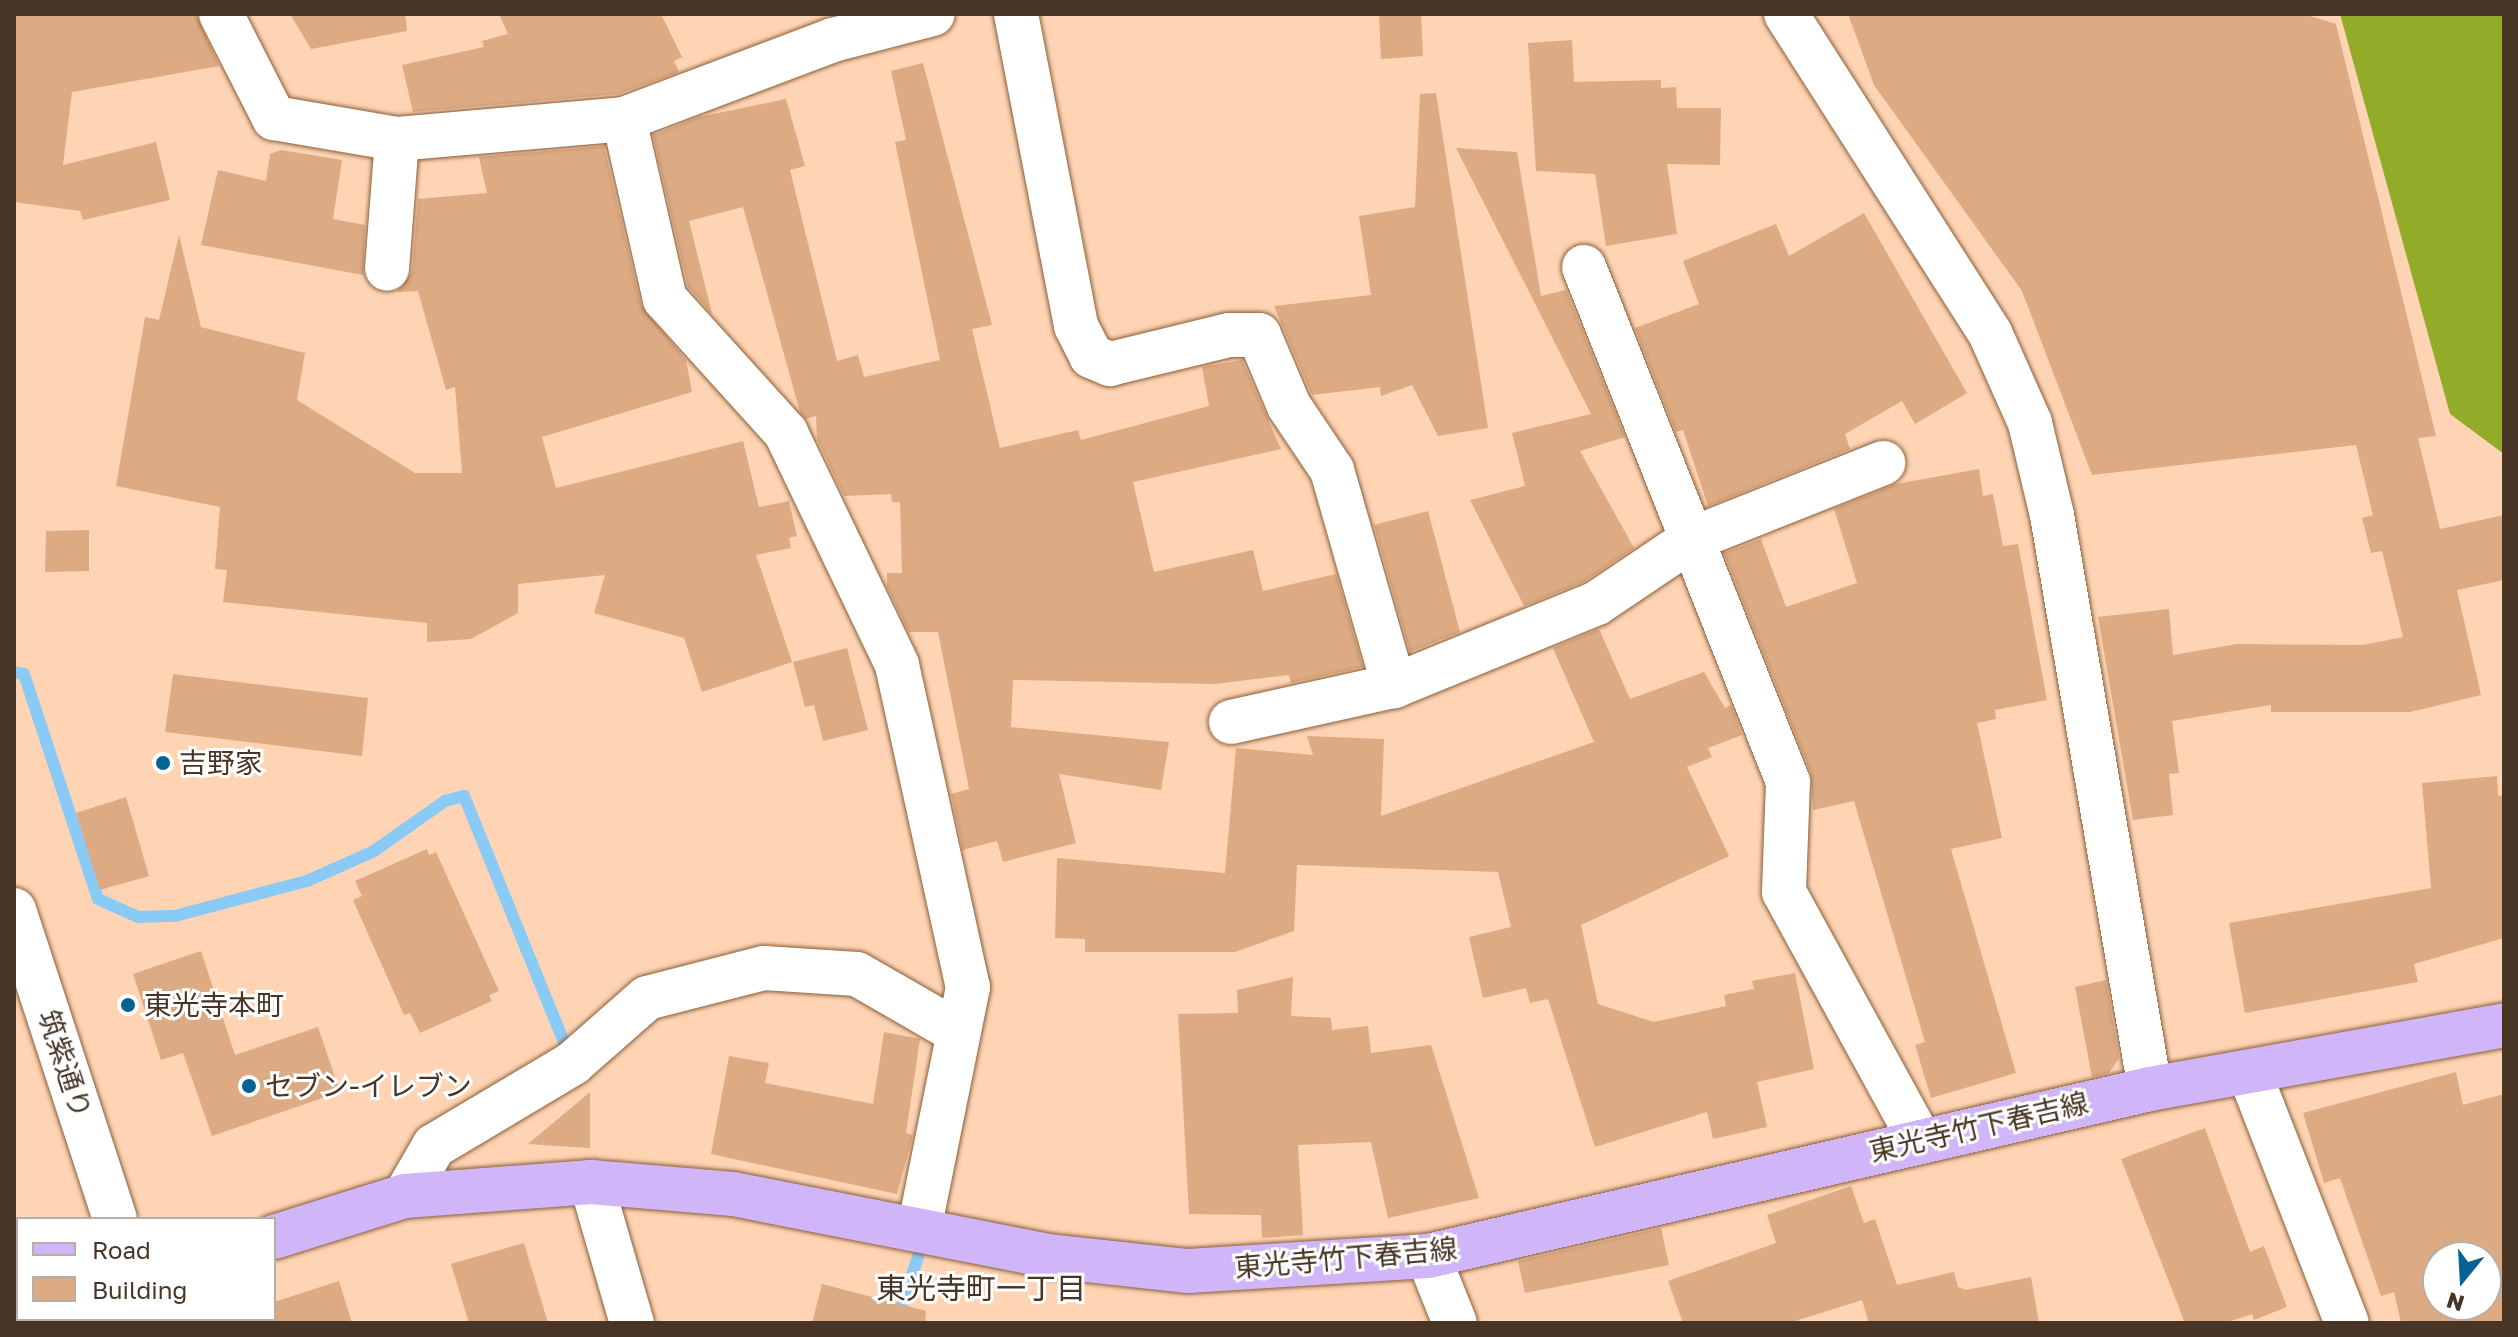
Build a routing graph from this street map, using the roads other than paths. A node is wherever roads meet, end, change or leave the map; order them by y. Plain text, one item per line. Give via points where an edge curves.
1 (221, 14) edge
2 (933, 14) edge
3 (1016, 14) edge
4 (1786, 14) edge
5 (624, 119) junction
6 (397, 139) junction
7 (1584, 267) dead end
8 (387, 269) dead end
9 (1883, 463) dead end
10 (1692, 539) junction
11 (1394, 686) junction
12 (1231, 722) dead end
13 (14, 910) edge
14 (2504, 1025) edge
15 (958, 1032) junction
16 (2249, 1072) junction
17 (2150, 1089) junction
18 (1920, 1140) junction
19 (591, 1182) junction
20 (405, 1196) junction
21 (114, 1217) edge
22 (919, 1229) junction
23 (276, 1236) edge
24 (1428, 1256) junction
25 (632, 1323) edge
26 (1455, 1323) edge
27 (2347, 1323) edge

1 - 6 street via 274,118
2 - 5 street via 833,40
3 - 11 street via 1076,326 1091,356 1110,364 1229,335 1259,335 1289,406 1332,470
4 - 17 street via 1990,333 2030,423 2052,515
5 - 6 street
5 - 15 street via 665,299 786,433 897,665 968,987
6 - 8 street
7 - 10 street
9 - 10 street
10 - 11 street via 1597,603
10 - 18 street via 1788,782 1784,892
11 - 12 street
13 - 21 street, 筑紫通り
14 - 16 main road, 東光寺竹下春吉線
15 - 20 street via 857,974 764,968 647,998 573,1063 434,1146
15 - 22 street
16 - 17 main road, 東光寺竹下春吉線
16 - 27 street
17 - 18 main road, 東光寺竹下春吉線
18 - 24 main road, 東光寺竹下春吉線
19 - 20 main road, 東光寺竹下春吉線
19 - 22 main road, 東光寺竹下春吉線 via 733,1194
19 - 25 street
20 - 23 main road, 東光寺竹下春吉線
22 - 24 main road, 東光寺竹下春吉線 via 1049,1256 1188,1271
24 - 26 street

